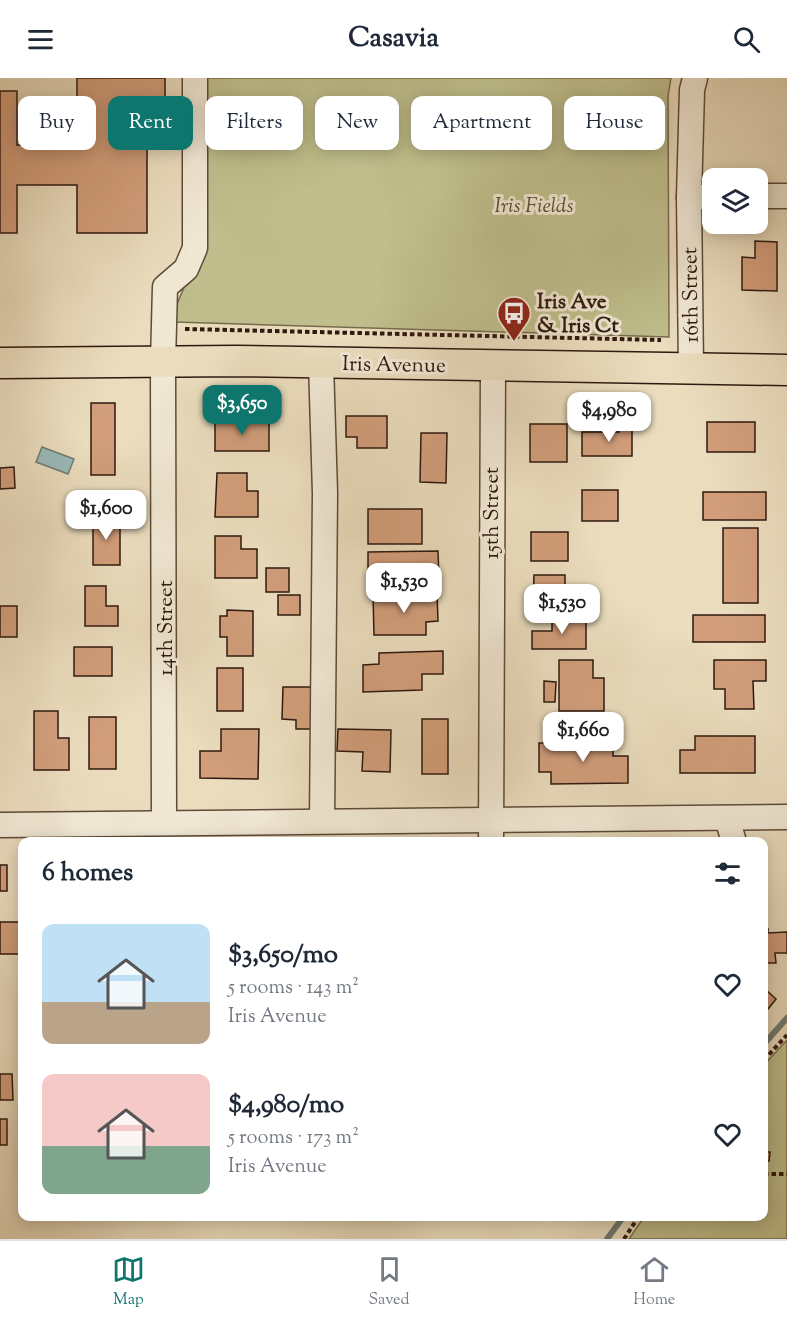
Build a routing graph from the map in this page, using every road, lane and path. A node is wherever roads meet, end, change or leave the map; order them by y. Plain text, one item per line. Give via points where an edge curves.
1 (195, 78) edge
2 (695, 78) edge
3 (768, 196) edge
4 (787, 196) edge
5 (701, 197) edge
6 (185, 329) dead end
7 (661, 340) dead end
8 (164, 362) junction
9 (0, 363) edge
10 (321, 363) junction
11 (493, 365) junction
12 (691, 368) junction
13 (787, 370) edge
14 (787, 817) edge
15 (727, 818) junction
16 (322, 821) junction
17 (164, 822) junction
18 (0, 825) edge
19 (491, 830) edge
20 (251, 832) edge
21 (733, 837) edge
22 (787, 1035) edge
23 (768, 1056) edge
24 (768, 1174) edge
25 (787, 1174) edge
26 (636, 1221) edge
27 (624, 1239) edge

1 - 8 street, 14th Street via 195,248 186,269 165,287
2 - 5 street, 16th Street via 692,90
3 - 4 street
5 - 12 street, 16th Street
6 - 7 path
8 - 9 main road, Iris Avenue
8 - 10 main road, Iris Avenue
8 - 17 street, 14th Street
10 - 11 main road, Iris Avenue
10 - 16 street via 325,493
11 - 12 main road, Iris Avenue
11 - 19 street, 15th Street
12 - 13 main road, Iris Avenue
14 - 15 street
15 - 19 street
15 - 21 street
16 - 19 street
16 - 20 street
17 - 18 street
17 - 20 street
22 - 23 path
24 - 25 path
26 - 27 path

